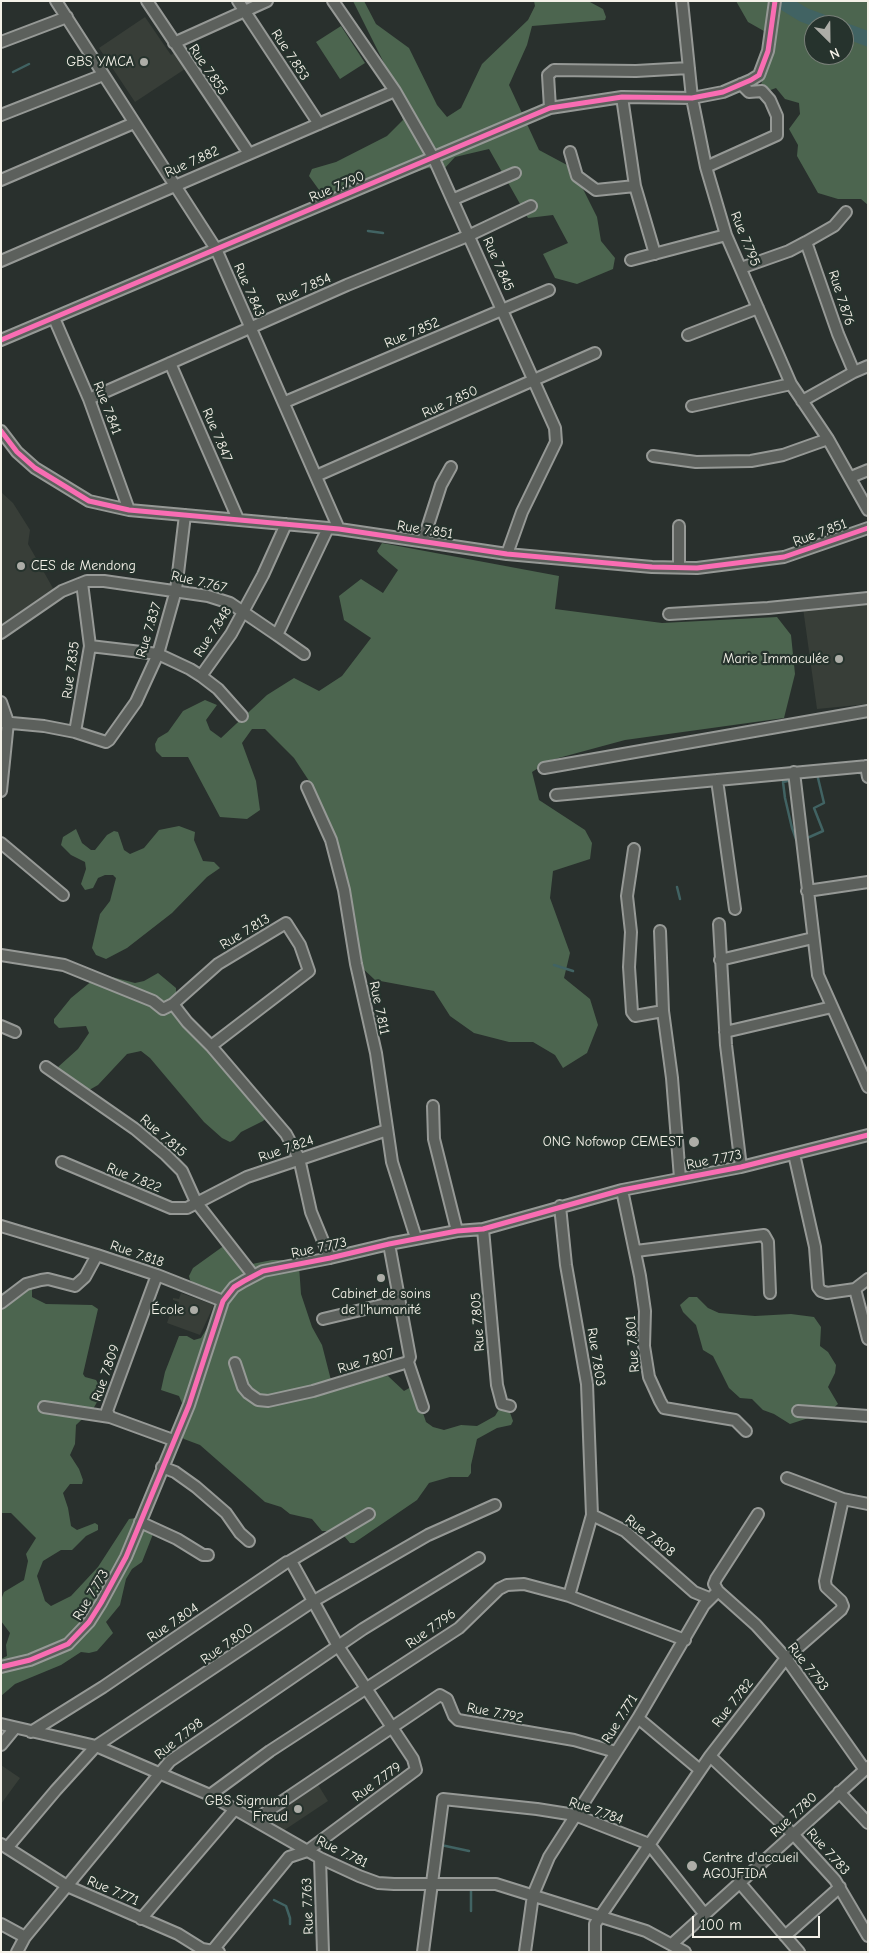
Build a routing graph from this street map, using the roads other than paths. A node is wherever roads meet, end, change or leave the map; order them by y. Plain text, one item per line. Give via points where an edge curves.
1 (56, 1) edge
2 (147, 1) edge
3 (238, 1) edge
4 (268, 1) edge
5 (333, 1) edge
6 (682, 1) edge
7 (775, 1) edge
8 (245, 11) junction
9 (67, 17) junction
10 (1, 42) edge
11 (174, 44) junction
12 (689, 68) junction
13 (103, 75) junction
14 (741, 84) junction
15 (395, 91) junction
16 (622, 97) junction
17 (692, 98) junction
18 (550, 108) junction
19 (1, 115) edge
20 (134, 123) junction
21 (319, 124) junction
22 (248, 152) junction
23 (570, 152) dead end
24 (434, 159) junction
25 (706, 167) junction
26 (515, 173) dead end
27 (1, 180) edge
28 (176, 185) junction
29 (636, 186) junction
30 (454, 199) junction
31 (531, 206) dead end
32 (846, 212) dead end
33 (470, 235) junction
34 (726, 235) junction
35 (806, 242) junction
36 (216, 250) junction
37 (654, 254) junction
38 (1, 260) edge
39 (632, 260) dead end
40 (741, 268) junction
41 (549, 290) dead end
42 (758, 308) junction
43 (503, 310) junction
44 (54, 318) junction
45 (250, 328) junction
46 (688, 335) dead end
47 (1, 340) edge
48 (595, 352) dead end
49 (170, 363) junction
50 (868, 366) edge
51 (854, 372) junction
52 (534, 380) junction
53 (791, 384) junction
54 (90, 399) junction
55 (802, 401) junction
56 (285, 402) junction
57 (692, 406) dead end
58 (1, 430) edge
59 (828, 439) junction
60 (653, 456) dead end
61 (451, 467) dead end
62 (868, 470) edge
63 (316, 476) junction
64 (851, 477) junction
65 (129, 510) junction
66 (868, 510) edge
67 (185, 514) junction
68 (238, 519) junction
69 (286, 524) junction
70 (679, 526) dead end
71 (328, 528) junction
72 (868, 528) edge
73 (339, 529) junction
74 (422, 541) junction
75 (507, 554) junction
76 (679, 568) junction
77 (82, 583) junction
78 (176, 590) junction
79 (868, 598) edge
80 (243, 611) junction
81 (670, 614) dead end
82 (1, 633) edge
83 (277, 636) junction
84 (90, 646) junction
85 (158, 654) junction
86 (304, 654) dead end
87 (201, 676) junction
88 (1, 702) edge
89 (868, 711) edge
90 (242, 716) dead end
91 (4, 722) edge
92 (75, 732) junction
93 (867, 766) edge
94 (544, 768) dead end
95 (794, 772) junction
96 (868, 777) edge
97 (717, 780) junction
98 (308, 787) dead end
99 (1, 791) edge
100 (556, 795) dead end
101 (1, 843) edge
102 (634, 849) dead end
103 (868, 882) edge
104 (807, 890) junction
105 (63, 895) dead end
106 (735, 909) dead end
107 (719, 924) dead end
108 (660, 931) dead end
109 (813, 938) junction
110 (1, 955) edge
111 (720, 960) junction
112 (173, 1004) junction
113 (832, 1007) junction
114 (663, 1011) junction
115 (1, 1026) edge
116 (15, 1032) dead end
117 (725, 1032) junction
118 (210, 1046) junction
119 (46, 1067) dead end
120 (868, 1087) edge
121 (432, 1106) dead end
122 (387, 1130) junction
123 (868, 1135) edge
124 (794, 1154) junction
125 (300, 1158) junction
126 (62, 1162) dead end
127 (741, 1167) junction
128 (680, 1178) junction
129 (622, 1190) junction
130 (196, 1202) junction
131 (560, 1206) junction
132 (1, 1226) edge
133 (483, 1228) junction
134 (457, 1230) junction
135 (416, 1238) junction
136 (389, 1244) junction
137 (636, 1251) junction
138 (97, 1255) junction
139 (330, 1258) junction
140 (157, 1275) junction
141 (253, 1275) junction
142 (868, 1279) edge
143 (855, 1289) junction
144 (770, 1293) dead end
145 (223, 1301) junction
146 (399, 1301) junction
147 (1, 1303) edge
148 (323, 1319) dead end
149 (868, 1339) edge
150 (408, 1362) junction
151 (235, 1363) dead end
152 (510, 1406) dead end
153 (44, 1407) dead end
154 (423, 1407) dead end
155 (798, 1412) dead end
156 (868, 1416) edge
157 (110, 1417) junction
158 (746, 1431) dead end
159 (173, 1440) junction
160 (162, 1467) junction
161 (787, 1478) dead end
162 (843, 1499) junction
163 (868, 1504) edge
164 (495, 1505) dead end
165 (369, 1514) dead end
166 (758, 1514) dead end
167 (592, 1515) junction
168 (140, 1522) junction
169 (249, 1541) dead end
170 (208, 1555) dead end
171 (478, 1558) dead end
172 (290, 1561) junction
173 (718, 1591) junction
174 (569, 1596) junction
175 (709, 1598) junction
176 (312, 1602) junction
177 (685, 1640) junction
178 (338, 1646) junction
179 (786, 1658) junction
180 (1, 1667) edge
181 (365, 1690) junction
182 (638, 1718) junction
183 (1, 1724) edge
184 (15, 1728) junction
185 (392, 1728) junction
186 (31, 1732) junction
187 (1, 1745) edge
188 (96, 1746) junction
189 (616, 1752) junction
190 (710, 1756) junction
191 (866, 1768) edge
192 (700, 1770) junction
193 (158, 1773) junction
194 (839, 1792) junction
195 (210, 1794) junction
196 (234, 1809) junction
197 (575, 1816) junction
198 (256, 1819) junction
199 (868, 1823) edge
200 (794, 1835) junction
201 (649, 1844) junction
202 (4, 1846) edge
203 (307, 1850) junction
204 (320, 1858) junction
205 (431, 1882) junction
206 (739, 1882) junction
207 (67, 1886) junction
208 (840, 1886) junction
209 (533, 1895) junction
210 (704, 1911) junction
211 (601, 1918) junction
212 (141, 1919) junction
213 (1, 1924) edge
214 (785, 1936) junction
215 (868, 1936) edge
216 (25, 1937) junction
217 (672, 1944) junction
218 (208, 1951) edge
219 (17, 1952) edge
220 (323, 1952) edge
221 (423, 1952) edge
222 (526, 1952) edge
223 (595, 1952) edge
224 (684, 1952) edge
225 (799, 1952) edge

1 - 9 street, Rue 7.843
2 - 11 street, Rue 7.855
3 - 8 street, Rue 7.853
4 - 8 street
5 - 15 street, Rue 7.845
6 - 12 street, Rue 7.795
7 - 14 street via 764,65 759,75
8 - 11 street
8 - 21 street, Rue 7.853
9 - 10 street
9 - 13 street, Rue 7.843
11 - 22 street, Rue 7.855
12 - 17 street, Rue 7.795
12 - 18 street via 554,70 548,75
13 - 19 street
13 - 20 street, Rue 7.843
14 - 17 street via 724,92
14 - 25 street via 746,91 764,91 777,116 777,135
15 - 21 street, Rue 7.882
15 - 24 street, Rue 7.845
16 - 17 street, Rue 7.790
16 - 18 street, Rue 7.790
16 - 29 street
17 - 25 street, Rue 7.795
18 - 24 street, Rue 7.790
20 - 27 street
20 - 28 street, Rue 7.843
21 - 22 street, Rue 7.882
22 - 28 street, Rue 7.882
23 - 29 street via 578,176 596,190
24 - 30 street, Rue 7.845
24 - 36 street, Rue 7.790
25 - 34 street, Rue 7.795
26 - 30 street
28 - 36 street, Rue 7.843
28 - 38 street, Rue 7.882
29 - 37 street
30 - 33 street, Rue 7.845
31 - 33 street, Rue 7.854
32 - 35 street via 834,226
33 - 43 street, Rue 7.845
33 - 45 street, Rue 7.854
34 - 37 street
34 - 40 street, Rue 7.795
35 - 40 street via 789,252
35 - 51 street, Rue 7.876
36 - 44 street, Rue 7.790
36 - 45 street, Rue 7.843
37 - 39 street
40 - 42 street, Rue 7.795
41 - 43 street, Rue 7.852
42 - 46 street
42 - 53 street, Rue 7.795
43 - 52 street, Rue 7.845
43 - 56 street, Rue 7.852
44 - 47 street, Rue 7.790
44 - 54 street, Rue 7.841
45 - 49 street, Rue 7.854
45 - 56 street, Rue 7.843
48 - 52 street, Rue 7.850
49 - 54 street, Rue 7.854
49 - 68 street, Rue 7.847
50 - 51 street
51 - 55 street
52 - 63 street, Rue 7.850
52 - 75 street, Rue 7.845 via 555,428 556,442 522,512
53 - 55 street, Rue 7.795
53 - 57 street
54 - 65 street, Rue 7.841
55 - 59 street, Rue 7.795
56 - 63 street, Rue 7.843
58 - 65 street, Rue 7.851 via 26,460 60,485 89,501
59 - 60 street via 783,455 751,461 696,462
59 - 64 street, Rue 7.795
61 - 74 street via 441,485
62 - 64 street
63 - 73 street, Rue 7.843
64 - 66 street, Rue 7.795
65 - 67 street, Rue 7.851
67 - 68 street, Rue 7.851
67 - 78 street, Rue 7.837
68 - 69 street, Rue 7.851
69 - 71 street, Rue 7.851
69 - 80 street, Rue 7.848
70 - 76 street
71 - 73 street, Rue 7.851
71 - 83 street
72 - 76 street, Rue 7.851 via 803,552 767,561
73 - 74 street, Rue 7.851
74 - 75 street, Rue 7.851
75 - 76 street, Rue 7.851
77 - 78 street, Rue 7.767 via 104,581
77 - 82 street, Rue 7.767 via 42,604
77 - 84 street, Rue 7.835
78 - 80 street, Rue 7.767 via 208,596
78 - 85 street, Rue 7.837
79 - 81 street
80 - 83 street, Rue 7.767
80 - 87 street, Rue 7.848
83 - 86 street, Rue 7.767
84 - 85 street, Rue 7.848
84 - 92 street, Rue 7.835
85 - 87 street, Rue 7.848
85 - 92 street, Rue 7.837 via 136,702 108,741
87 - 90 street via 218,689
88 - 91 street
89 - 94 street
91 - 92 street
91 - 99 street
93 - 95 street
93 - 96 street
95 - 97 street
95 - 104 street
97 - 100 street
97 - 106 street
98 - 122 street, Rue 7.811 via 331,840 344,890 376,1054
101 - 105 street
102 - 114 street via 627,896 632,1012 636,1016
103 - 104 street
104 - 109 street
107 - 111 street
108 - 114 street
109 - 111 street
109 - 113 street via 818,974
110 - 112 street via 70,967 153,1001 162,1009
111 - 117 street
112 - 118 street
112 - 118 street, Rue 7.813 via 218,964 286,923 300,945 309,971
113 - 117 street
113 - 120 street
114 - 128 street
115 - 116 street
117 - 127 street
118 - 125 street via 286,1134
119 - 130 street, Rue 7.815 via 135,1129 166,1155 182,1171
121 - 134 street via 437,1157
122 - 125 street, Rue 7.824
122 - 135 street, Rue 7.811 via 392,1162
123 - 124 street, Rue 7.773
124 - 127 street, Rue 7.773
124 - 143 street via 815,1247 818,1287 827,1293
125 - 130 street, Rue 7.824 via 247,1177
125 - 139 street via 311,1212
126 - 130 street, Rue 7.822 via 171,1208 187,1208
127 - 128 street, Rue 7.773
128 - 129 street, Rue 7.773
129 - 131 street, Rue 7.773
129 - 137 street, Rue 7.801
130 - 141 street, Rue 7.815
131 - 133 street, Rue 7.773
131 - 167 street, Rue 7.803 via 566,1265 587,1384
132 - 138 street
133 - 134 street, Rue 7.773
133 - 152 street, Rue 7.805 via 496,1385 502,1404
134 - 135 street, Rue 7.773
135 - 136 street, Rue 7.773
136 - 139 street, Rue 7.773
136 - 146 street, Rue 7.807
137 - 144 street via 764,1235 768,1242
137 - 158 street, Rue 7.801 via 645,1311 644,1346 648,1369 664,1408 735,1420
138 - 140 street, Rue 7.818
138 - 147 street, Rue 7.818 via 85,1277 75,1286 48,1278 26,1284
139 - 141 street, Rue 7.773
140 - 145 street, Rue 7.818
140 - 157 street, Rue 7.809 via 107,1404
141 - 145 street, Rue 7.773 via 234,1287
142 - 143 street
143 - 149 street
145 - 159 street, Rue 7.773 via 189,1405
146 - 148 street
146 - 150 street, Rue 7.807 via 410,1357
150 - 151 street, Rue 7.807 via 314,1391 268,1401 258,1400 248,1393
150 - 154 street
153 - 157 street
155 - 156 street
157 - 159 street, Rue 7.809
159 - 160 street, Rue 7.773
160 - 168 street, Rue 7.773
160 - 169 street via 196,1487 226,1513
161 - 162 street
162 - 163 street
162 - 179 street, Rue 7.782 via 825,1582 843,1606
164 - 176 street, Rue 7.800 via 428,1535
165 - 172 street, Rue 7.804
166 - 173 street via 716,1579 714,1584
167 - 174 street
167 - 175 street, Rue 7.808 via 625,1531 694,1592
168 - 170 street
168 - 180 street, Rue 7.773 via 126,1557 101,1603 78,1635 57,1651
171 - 178 street, Rue 7.798
172 - 176 street
172 - 186 street, Rue 7.804
173 - 175 street, Rue 7.771
173 - 179 street, Rue 7.793
174 - 177 street, Rue 7.796
174 - 181 street, Rue 7.796 via 524,1584 507,1585 459,1628
175 - 177 street, Rue 7.771
176 - 178 street, Rue 7.779
176 - 188 street, Rue 7.800
177 - 182 street, Rue 7.771
178 - 181 street, Rue 7.779
178 - 193 street, Rue 7.798 via 189,1746
179 - 190 street, Rue 7.782
179 - 191 street, Rue 7.793
181 - 185 street, Rue 7.779
181 - 195 street, Rue 7.796
182 - 189 street, Rue 7.771
182 - 192 street
183 - 184 street, Rue 7.781
184 - 186 street, Rue 7.781
184 - 187 street
185 - 189 street, Rue 7.792 via 440,1695 448,1699 458,1720 574,1740
185 - 198 street
185 - 203 street, Rue 7.779 via 416,1770
186 - 188 street, Rue 7.781
188 - 193 street, Rue 7.781
188 - 202 street, Rue 7.800
189 - 197 street, Rue 7.771
190 - 192 street, Rue 7.782
190 - 200 street, Rue 7.783
191 - 194 street, Rue 7.780
192 - 201 street, Rue 7.782
193 - 195 street, Rue 7.781
193 - 207 street, Rue 7.798
194 - 199 street
194 - 200 street, Rue 7.780
195 - 196 street, Rue 7.781
196 - 198 street, Rue 7.781
196 - 212 street
197 - 201 street, Rue 7.784
197 - 205 street, Rue 7.784 via 443,1799
197 - 209 street, Rue 7.771 via 549,1857
198 - 203 street, Rue 7.781
200 - 206 street, Rue 7.780
200 - 208 street, Rue 7.783
201 - 210 street
201 - 211 street, Rue 7.782
202 - 207 street, Rue 7.771
203 - 204 street, Rue 7.781
203 - 218 street, Rue 7.779 via 289,1858
204 - 205 street, Rue 7.781 via 378,1882
204 - 220 street, Rue 7.763
205 - 209 street, Rue 7.781 via 496,1884
205 - 221 street
206 - 210 street, Rue 7.780
206 - 214 street
207 - 212 street, Rue 7.771
207 - 216 street, Rue 7.798
208 - 214 street
208 - 215 street, Rue 7.783
209 - 211 street, Rue 7.781
209 - 222 street, Rue 7.771
210 - 217 street, Rue 7.780
211 - 217 street, Rue 7.781 via 646,1931
211 - 223 street, Rue 7.782 via 595,1924
212 - 218 street, Rue 7.771
213 - 216 street
214 - 225 street
216 - 219 street, Rue 7.798
217 - 224 street, Rue 7.781

